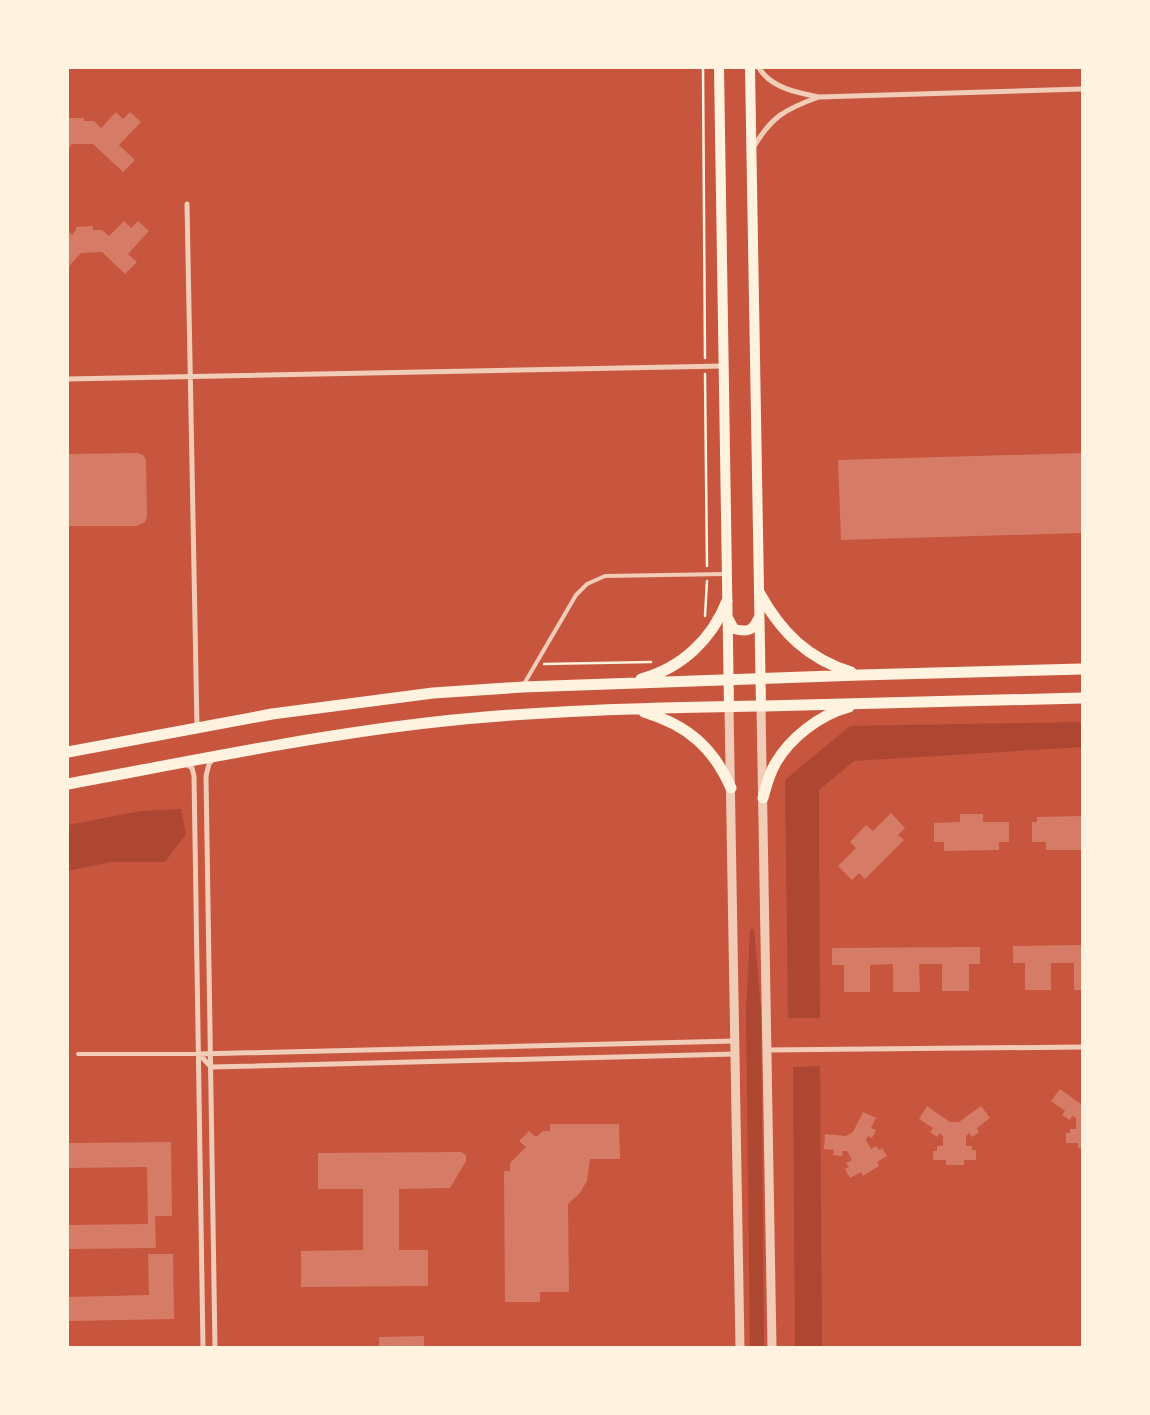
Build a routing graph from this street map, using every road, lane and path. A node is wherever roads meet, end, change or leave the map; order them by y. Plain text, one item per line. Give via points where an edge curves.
1 (703, 68) edge
2 (719, 68) edge
3 (750, 68) edge
4 (759, 68) edge
5 (1082, 89) edge
6 (819, 97) junction
7 (752, 151) junction
8 (187, 204) dead end
9 (705, 366) junction
10 (724, 366) junction
11 (191, 376) junction
12 (68, 379) edge
13 (707, 574) junction
14 (727, 574) junction
15 (760, 594) junction
16 (727, 601) junction
17 (760, 616) junction
18 (728, 617) junction
19 (703, 621) dead end
20 (657, 661) dead end
21 (536, 664) junction
22 (1082, 668) edge
23 (860, 675) junction
24 (760, 679) junction
25 (729, 680) junction
26 (625, 684) junction
27 (523, 687) junction
28 (1082, 698) edge
29 (862, 704) junction
30 (761, 706) junction
31 (729, 707) junction
32 (635, 709) junction
33 (197, 727) junction
34 (68, 752) edge
35 (216, 756) junction
36 (183, 762) junction
37 (68, 784) edge
38 (731, 788) junction
39 (763, 798) junction
40 (735, 1041) junction
41 (1082, 1046) edge
42 (767, 1050) junction
43 (78, 1054) dead end
44 (198, 1054) junction
45 (211, 1054) junction
46 (735, 1054) junction
47 (211, 1067) junction
48 (203, 1348) edge
49 (216, 1348) edge
50 (740, 1348) edge
51 (772, 1348) edge

1 - 9 path
2 - 10 main road
3 - 7 main road
4 - 6 street via 774,83 794,92
5 - 6 street
6 - 7 street via 776,117 763,131
7 - 15 main road
8 - 11 street
9 - 10 street
9 - 11 street
9 - 13 path
10 - 14 main road
11 - 12 street
11 - 33 street
13 - 14 lane
13 - 19 path
13 - 21 lane via 605,576 588,584 576,595
14 - 16 main road
15 - 17 main road
15 - 23 main road via 772,615 800,645 836,668
16 - 18 main road
16 - 26 main road via 712,631 688,656 653,676
17 - 18 main road via 754,628 744,632 734,629
17 - 24 main road
18 - 25 main road
20 - 21 path
21 - 27 lane
22 - 23 main road
23 - 24 main road
24 - 25 main road
24 - 30 main road
25 - 26 main road
25 - 31 main road
26 - 27 main road
27 - 33 main road via 433,692
28 - 29 main road
29 - 30 main road
29 - 39 main road via 843,708 825,717 794,740 775,765
30 - 31 main road
30 - 39 street
31 - 32 main road
31 - 38 street
32 - 35 main road via 427,723
32 - 38 main road via 660,716 699,741 722,768
33 - 34 main road
35 - 36 main road
35 - 45 street via 208,764 206,776
36 - 37 main road
36 - 44 street via 192,768 194,776
38 - 40 street
39 - 42 street
40 - 45 street
40 - 46 street
41 - 42 street
42 - 51 street
43 - 44 lane
44 - 45 street
44 - 47 street
44 - 48 street
45 - 47 street
46 - 47 street
46 - 50 street
47 - 49 street

